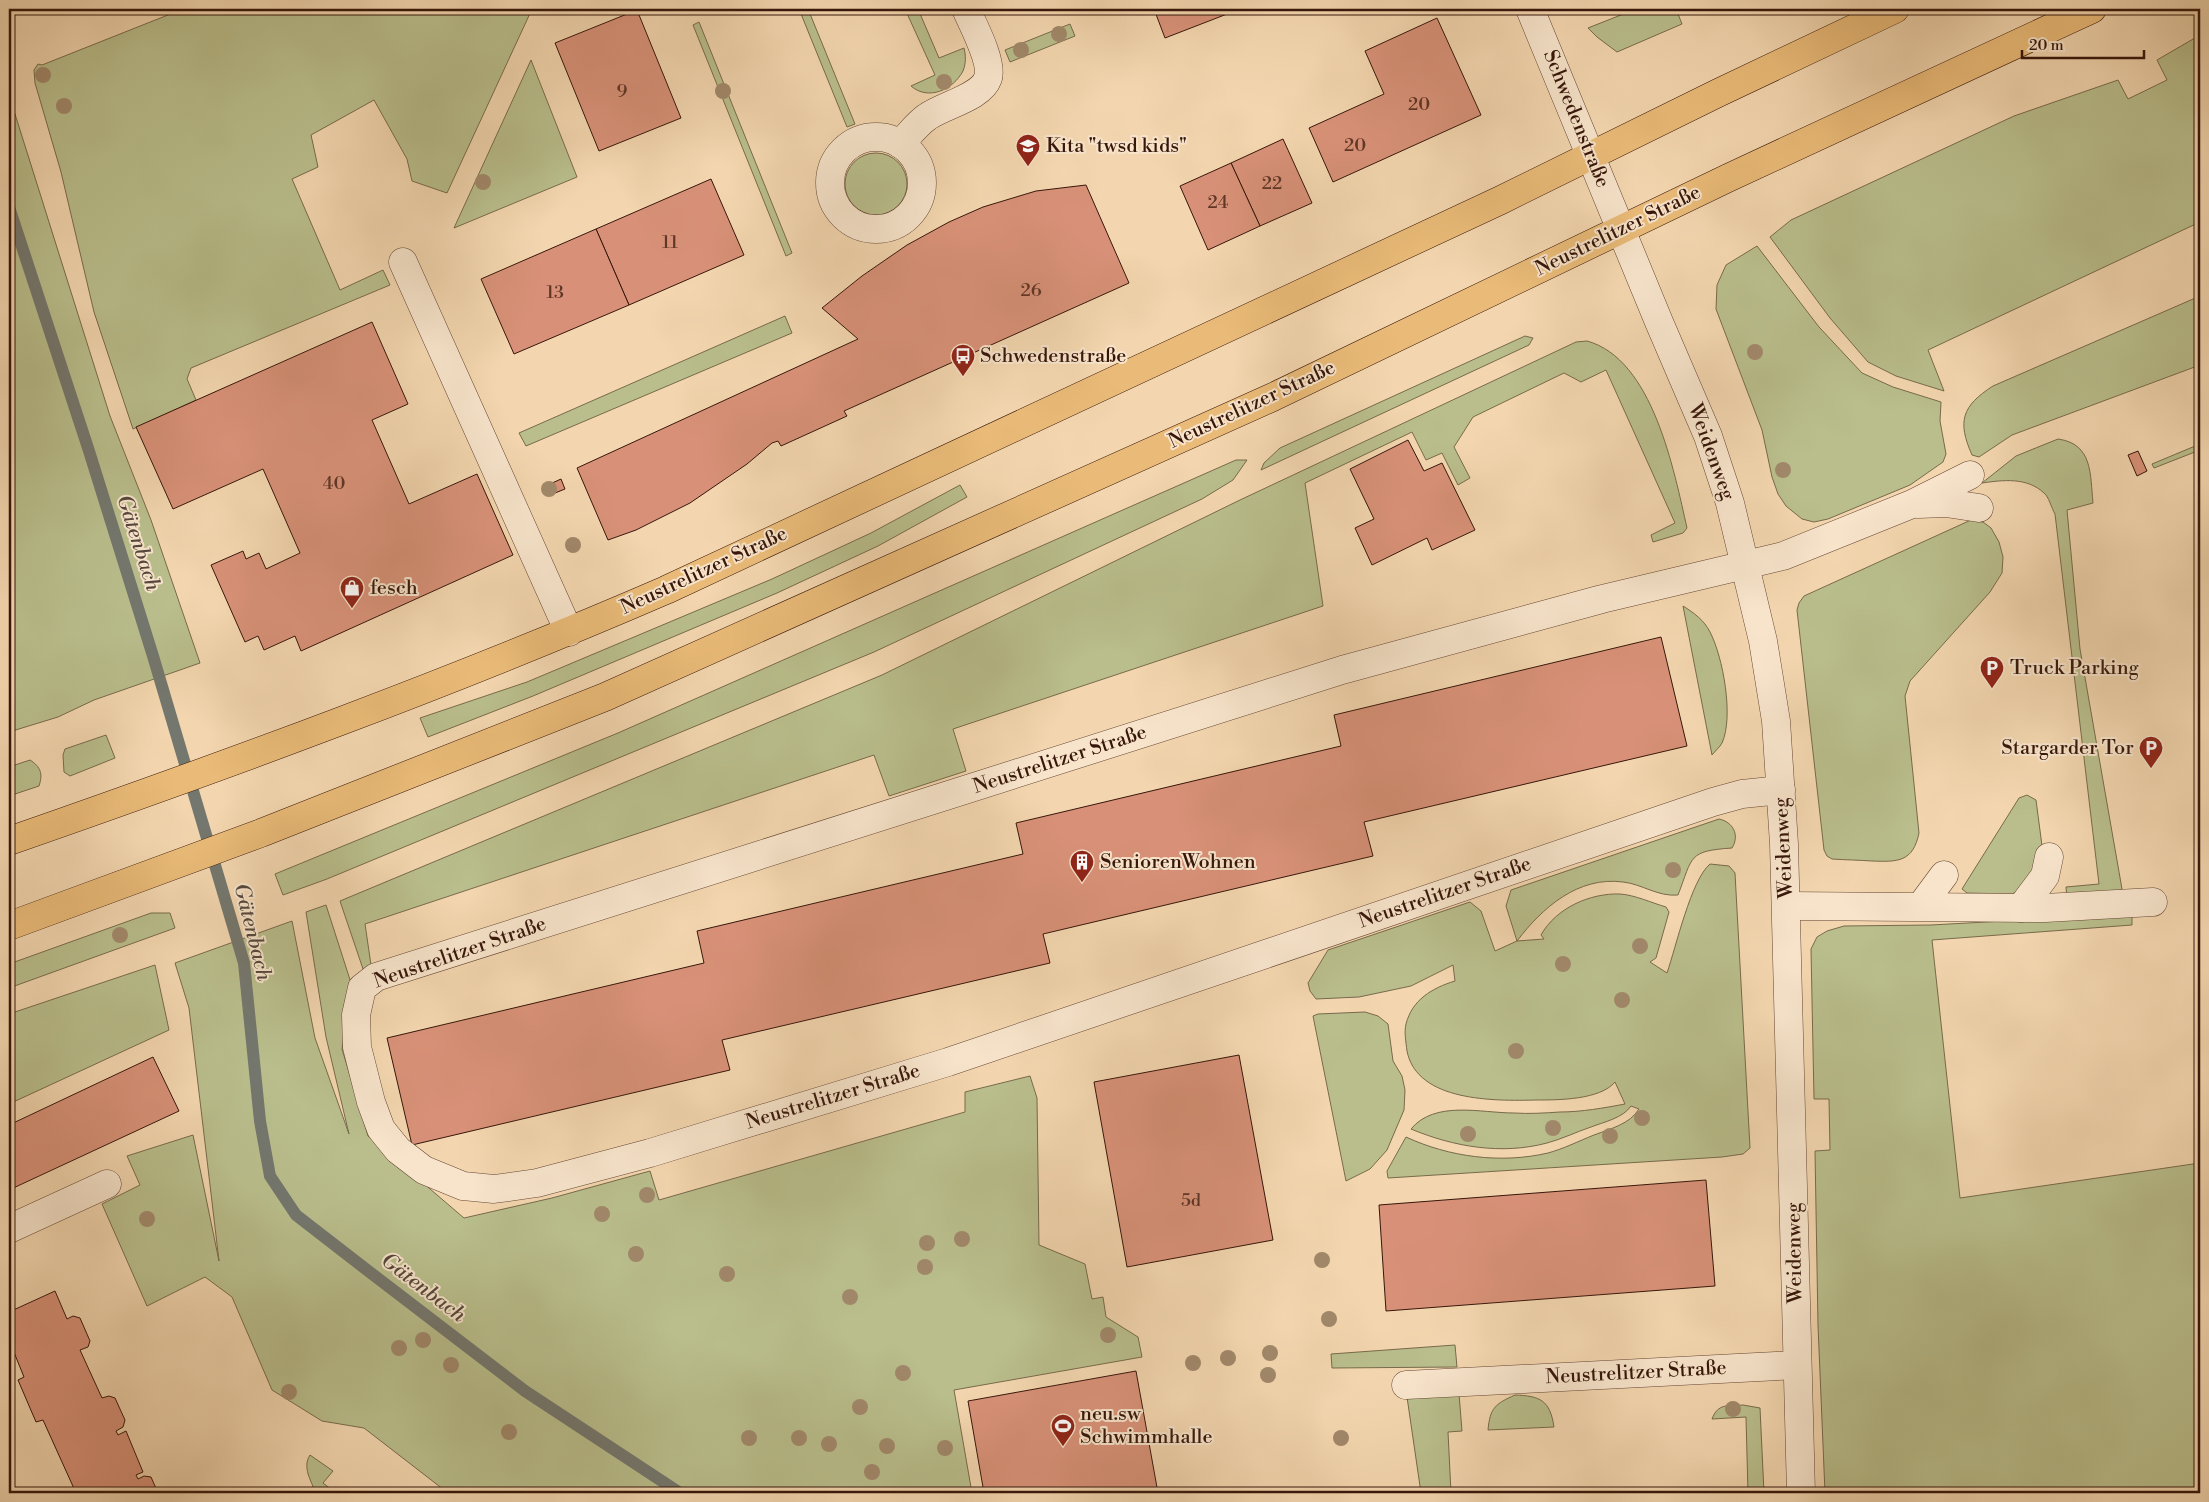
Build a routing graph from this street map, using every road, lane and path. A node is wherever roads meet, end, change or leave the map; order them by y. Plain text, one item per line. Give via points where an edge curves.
1 (966, 9) edge
2 (1530, 9) edge
3 (1895, 9) edge
4 (2092, 9) edge
5 (900, 144) dead end
6 (1591, 156) junction
7 (1621, 230) junction
8 (403, 262) dead end
9 (1970, 475) dead end
10 (1912, 504) junction
11 (1979, 508) dead end
12 (1744, 565) junction
13 (569, 632) junction
14 (1780, 790) junction
15 (9, 841) edge
16 (2049, 857) dead end
17 (1944, 875) dead end
18 (2153, 902) dead end
19 (1787, 906) junction
20 (1921, 906) junction
21 (2021, 908) junction
22 (9, 926) edge
23 (107, 1184) dead end
24 (9, 1229) edge
25 (1797, 1365) junction
26 (1406, 1386) dead end
27 (1801, 1493) edge

1 - 5 street via 985,53 988,78 971,96 924,118
2 - 6 street, Schwedenstraße
3 - 6 main road, Neustrelitzer Straße
4 - 7 main road, Neustrelitzer Straße
6 - 7 street, Schwedenstraße
6 - 13 main road, Neustrelitzer Straße via 666,590
7 - 12 street, Weidenweg via 1708,436 1730,503
7 - 22 main road, Neustrelitzer Straße via 1273,397 605,698 261,833
8 - 13 street
9 - 10 street, Neustrelitzer Straße
10 - 11 street via 1946,503
10 - 12 street, Neustrelitzer Straße via 1782,556
12 - 14 street, Weidenweg via 1763,641 1776,720
12 - 14 street, Neustrelitzer Straße via 1602,599 1342,670 376,977 362,988 356,1015 357,1047 381,1129 398,1150 424,1170 463,1186 494,1189 537,1183 650,1153 948,1062 1713,802 1742,794
13 - 15 main road, Neustrelitzer Straße via 235,761
14 - 19 street, Weidenweg
16 - 21 street via 2045,876
17 - 20 street
18 - 21 street
19 - 20 street
19 - 25 street, Weidenweg
20 - 21 street
23 - 24 street
25 - 26 street, Neustrelitzer Straße
25 - 27 street, Weidenweg

